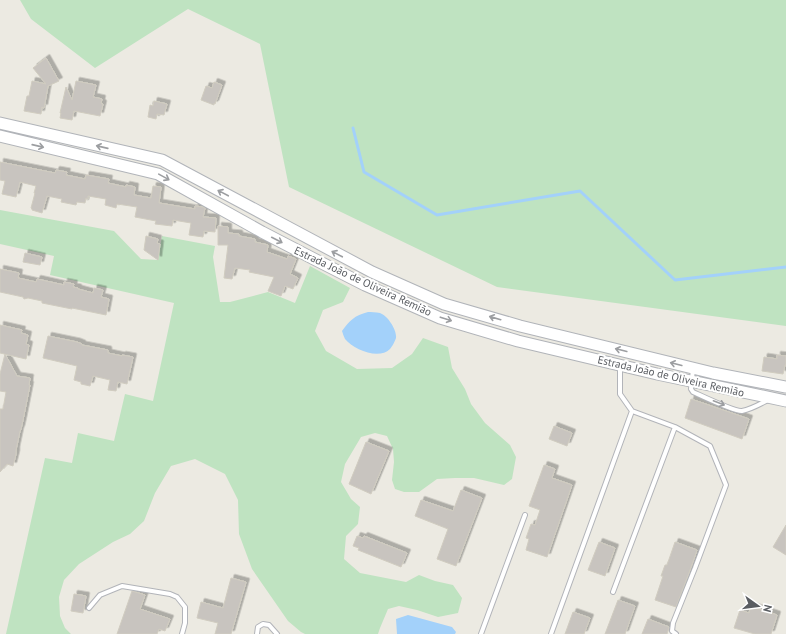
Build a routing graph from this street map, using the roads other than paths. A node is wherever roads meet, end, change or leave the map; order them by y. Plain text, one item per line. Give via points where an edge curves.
1 (0, 123) edge
2 (0, 136) edge
3 (620, 365) junction
4 (694, 368) junction
5 (692, 381) junction
6 (786, 387) edge
7 (772, 399) junction
8 (786, 401) edge
9 (632, 411) junction
10 (675, 427) junction
11 (525, 515) dead end
12 (613, 592) dead end
13 (89, 608) dead end
14 (671, 633) edge
15 (182, 634) edge
16 (257, 634) edge
17 (277, 634) edge
18 (481, 634) edge
19 (551, 634) edge
20 (676, 634) edge

4 -> 1 main road, Estrada João de Oliveira Remião via 520,326 444,304 372,272 162,160
2 -> 3 main road, Estrada João de Oliveira Remião via 158,174 301,253 440,318 518,341
3 - 5 main road, Estrada João de Oliveira Remião
3 - 9 lane via 620,394
4 - 5 lane
4 - 6 main road, Estrada João de Oliveira Remião
5 - 7 main road, Estrada João de Oliveira Remião
5 -> 7 lane via 693,392 741,411
7 - 8 main road, Estrada João de Oliveira Remião
9 - 10 lane
9 - 19 lane
10 - 12 lane
10 - 14 lane via 710,446 726,485 672,623
11 - 18 lane
13 - 15 lane via 100,596 122,586 170,594 177,597 184,607 185,624
14 - 20 lane
16 - 17 lane via 258,627 263,624 269,625

